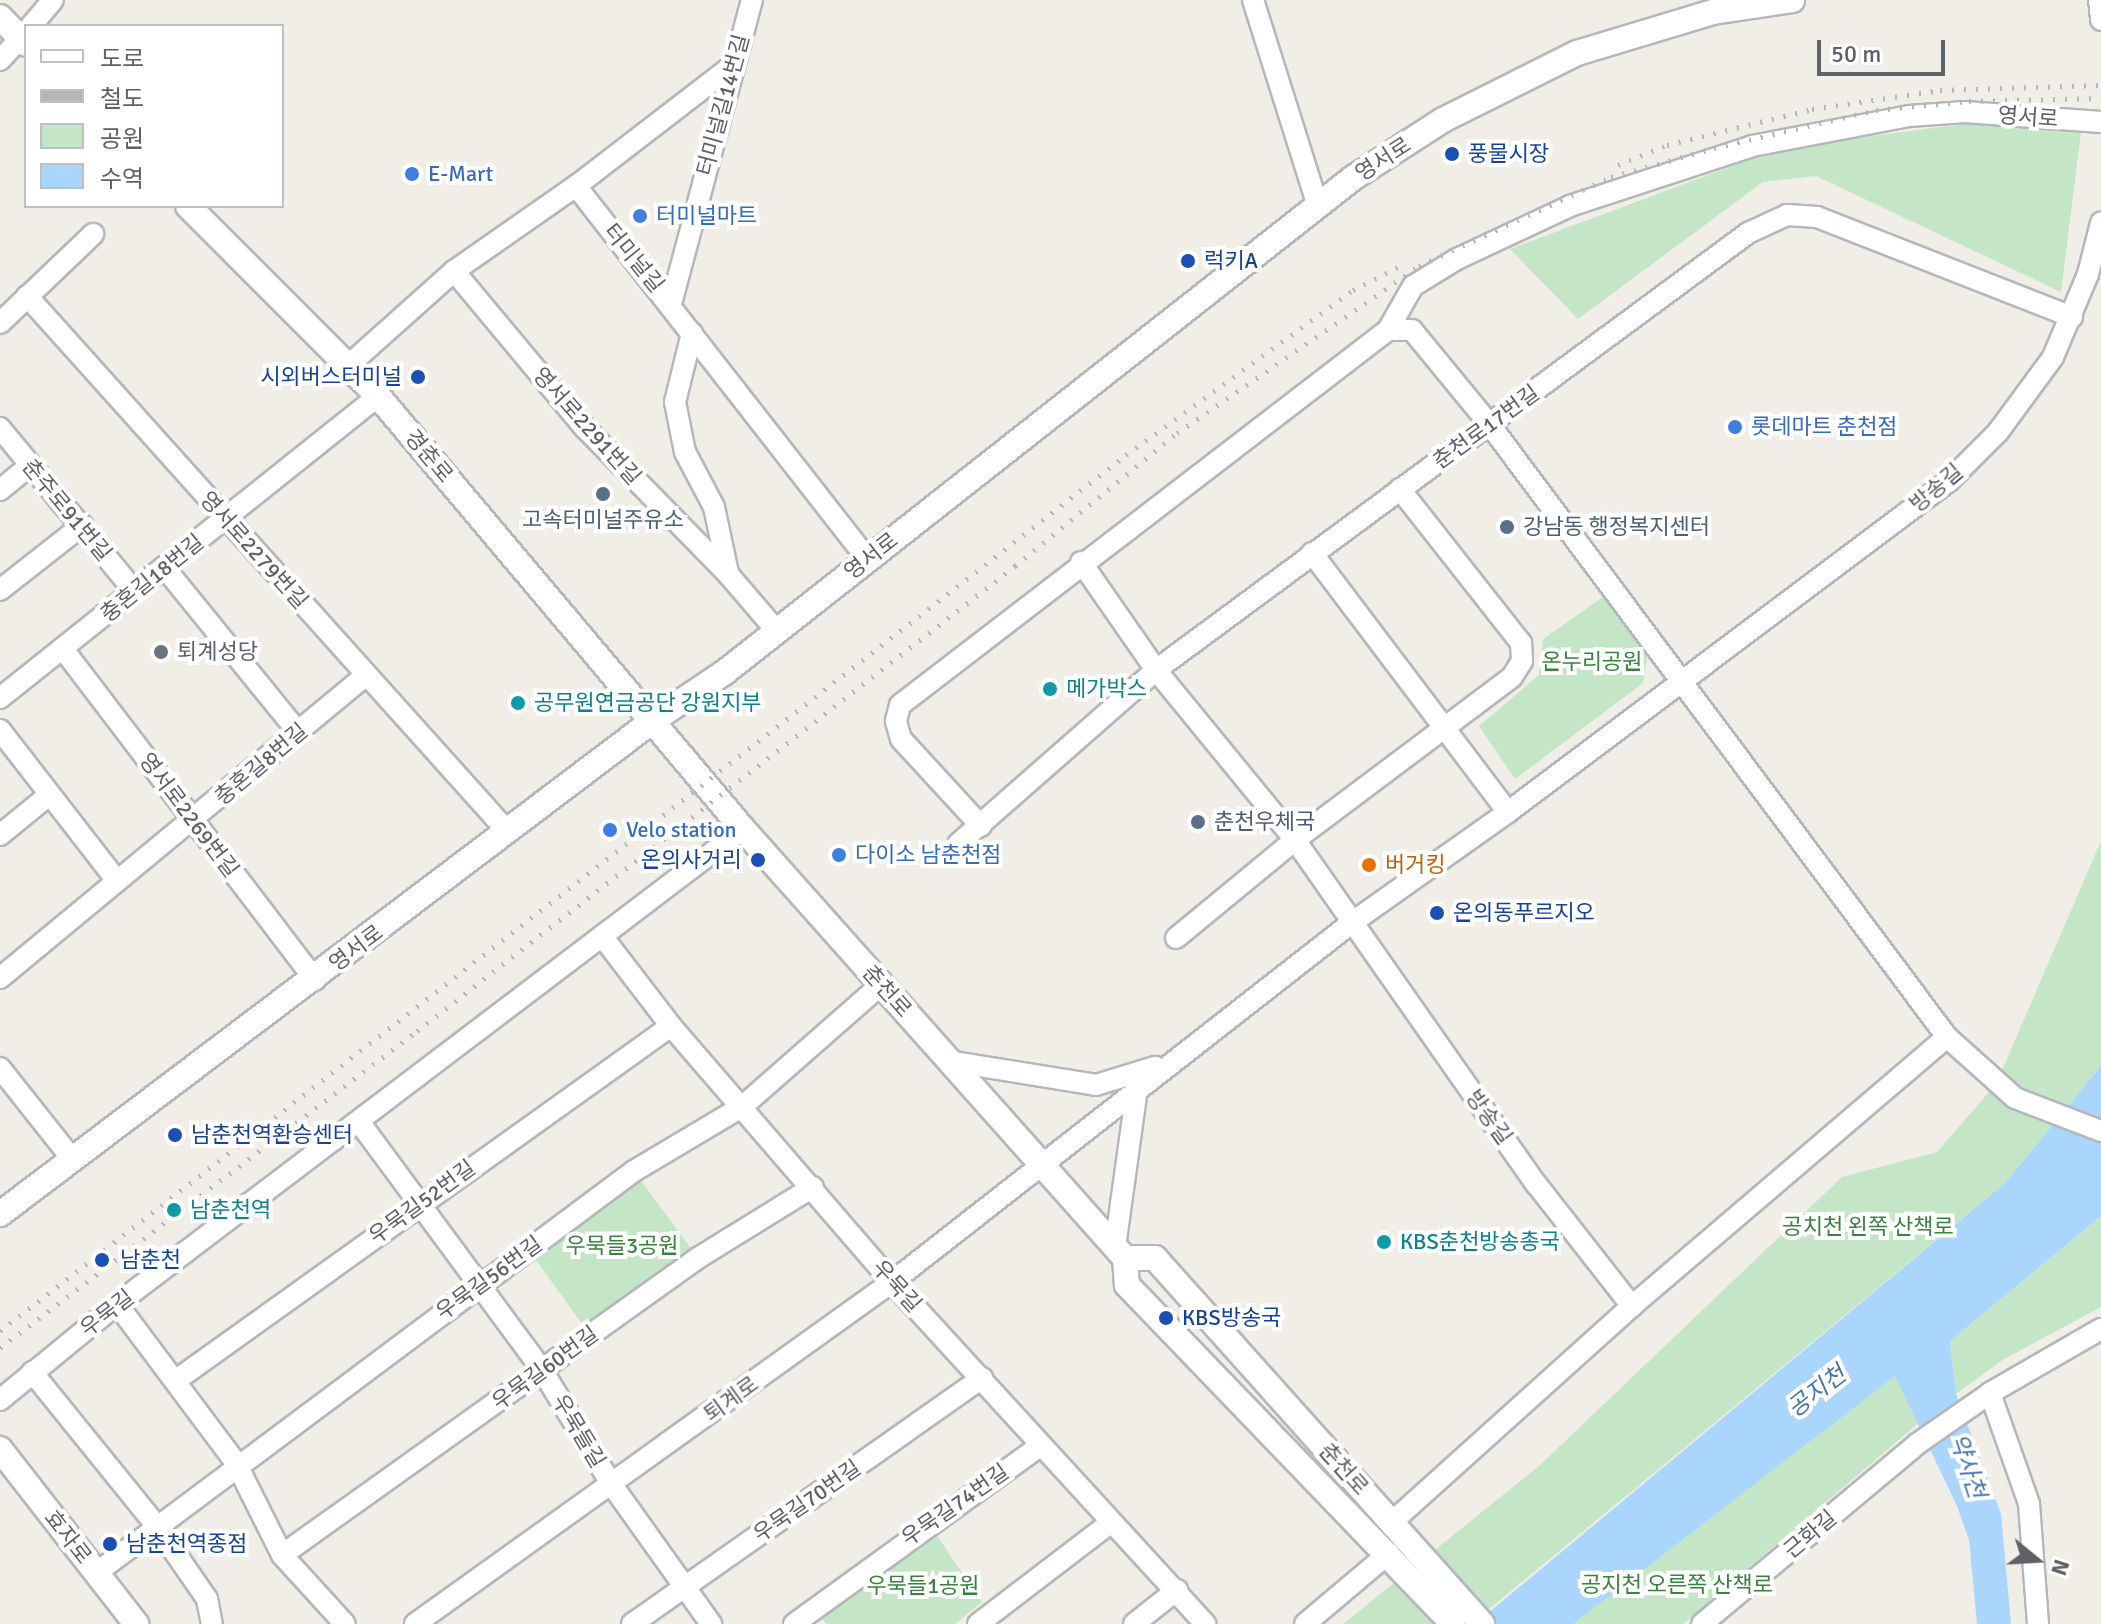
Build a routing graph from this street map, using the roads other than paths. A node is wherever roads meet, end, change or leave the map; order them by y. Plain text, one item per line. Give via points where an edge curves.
1 (53, 0) edge
2 (752, 0) edge
3 (1253, 0) edge
4 (1792, 0) edge
5 (2099, 0) edge
6 (0, 17) edge
7 (2101, 20) edge
8 (34, 24) edge
9 (24, 34) edge
10 (24, 37) edge
11 (0, 60) edge
12 (733, 65) junction
13 (2101, 122) edge
14 (576, 186) junction
15 (1317, 203) junction
16 (190, 208) edge
17 (2101, 223) edge
18 (93, 234) dead end
19 (454, 271) junction
20 (27, 296) junction
21 (671, 304) junction
22 (2072, 317) junction
23 (0, 323) edge
24 (1388, 330) junction
25 (692, 333) junction
26 (350, 364) junction
27 (378, 396) junction
28 (1490, 425) junction
29 (0, 428) edge
30 (30, 466) junction
31 (1400, 489) junction
32 (0, 490) edge
33 (225, 519) junction
34 (83, 525) junction
35 (1312, 553) junction
36 (867, 558) junction
37 (1081, 562) junction
38 (164, 567) junction
39 (728, 574) junction
40 (0, 590) edge
41 (135, 592) junction
42 (775, 629) junction
43 (63, 649) junction
44 (1156, 670) junction
45 (366, 675) junction
46 (1682, 683) junction
47 (0, 698) edge
48 (655, 719) junction
49 (1443, 729) junction
50 (0, 730) edge
51 (298, 732) junction
52 (49, 795) junction
53 (1508, 812) junction
54 (193, 821) junction
55 (981, 826) junction
56 (743, 829) junction
57 (508, 832) junction
58 (0, 835) edge
59 (1295, 840) junction
60 (958, 844) dead end
61 (117, 881) junction
62 (1350, 924) junction
63 (602, 936) junction
64 (1176, 938) dead end
65 (0, 978) edge
66 (315, 980) junction
67 (882, 984) junction
68 (671, 1026) junction
69 (1947, 1037) junction
70 (1174, 1059) junction
71 (948, 1061) junction
72 (0, 1068) edge
73 (1137, 1088) junction
74 (743, 1106) junction
75 (360, 1123) junction
76 (2101, 1131) edge
77 (73, 1160) junction
78 (1039, 1163) junction
79 (813, 1187) junction
80 (418, 1204) junction
81 (0, 1214) edge
82 (1120, 1252) junction
83 (892, 1282) junction
84 (481, 1283) junction
85 (117, 1304) junction
86 (1632, 1306) junction
87 (2101, 1329) edge
88 (542, 1370) junction
89 (32, 1372) junction
90 (982, 1378) junction
91 (175, 1381) junction
92 (1985, 1396) junction
93 (0, 1400) edge
94 (1041, 1445) junction
95 (0, 1449) edge
96 (236, 1463) junction
97 (612, 1485) junction
98 (1391, 1523) junction
99 (1109, 1524) junction
100 (156, 1525) junction
101 (1389, 1553) junction
102 (282, 1555) junction
103 (1416, 1567) junction
104 (96, 1573) junction
105 (685, 1587) junction
106 (1177, 1590) junction
107 (136, 1624) edge
108 (212, 1624) edge
109 (345, 1624) edge
110 (415, 1624) edge
111 (632, 1624) edge
112 (711, 1624) edge
113 (794, 1624) edge
114 (978, 1624) edge
115 (1134, 1624) edge
116 (1205, 1624) edge
117 (1305, 1624) edge
118 (1453, 1624) edge
119 (1482, 1624) edge
120 (1702, 1624) edge
121 (2038, 1624) edge

1 - 8 street
2 - 12 street, 터미널길14번길
3 - 15 street
4 - 15 street, 영서로 via 1713,12 1577,53 1443,120
5 - 7 street
6 - 9 street
10 - 11 street
12 - 14 street
12 - 21 street, 터미널길14번길
13 - 24 street, 영서로 via 1965,112 1752,146 1570,206 1457,259 1413,286
14 - 19 street
14 - 21 street, 터미널길
15 - 36 street, 영서로 via 1139,350
16 - 26 street, 경춘로
17 - 22 street, 방송길
18 - 20 street
19 - 26 street
19 - 39 street, 영서로2291번길 via 584,427
20 - 23 street
20 - 33 street, 영서로2279번길
21 - 25 street, 터미널길
22 - 28 street, 춘천로17번길 via 1830,221 1787,215 1748,233
22 - 46 street, 방송길 via 2034,386 1949,481
24 - 28 street via 1412,330
24 - 37 street, 영서로
25 - 36 street, 터미널길
25 - 39 street, 영서로2291번길 via 675,402 685,452 714,507
26 - 27 street, 경춘로
27 - 33 street, 충혼길18번길
27 - 48 street, 경춘로
28 - 31 street, 춘천로17번길
28 - 46 street
29 - 30 street, 춘주로91번길
30 - 32 street
30 - 34 street, 춘주로91번길
31 - 35 street, 춘천로17번길
31 - 49 street via 1521,643 1522,661 1512,677
33 - 38 street, 충혼길18번길
33 - 45 street, 영서로2279번길
34 - 40 street
34 - 41 street, 춘주로91번길
35 - 44 street, 춘천로17번길
35 - 49 street
36 - 42 street, 영서로
37 - 44 street, 방송길
37 - 55 street, 영서로 via 900,705 896,721 901,739
38 - 41 street, 충혼길18번길
38 - 51 street
39 - 42 street, 영서로2291번길
41 - 43 street, 충혼길18번길
42 - 48 street, 영서로 via 725,672
43 - 47 street, 충혼길18번길
43 - 54 street, 영서로2269번길
44 - 55 street, 춘천로17번길
44 - 59 street, 방송길
45 - 51 street, 충혼길8번길
45 - 57 street, 영서로2279번길
46 - 53 street, 방송길
46 - 69 street
48 - 56 street, 춘천로
48 - 57 street, 영서로
49 - 53 street
49 - 59 street
50 - 52 street
51 - 54 street, 충혼길8번길
52 - 58 street
52 - 61 street
53 - 62 street, 방송길
54 - 61 street, 충혼길8번길
54 - 66 street, 영서로2269번길
55 - 60 street, 춘천로17번길
56 - 63 street, 우묵길
56 - 67 street, 춘천로
57 - 66 street, 영서로
59 - 62 street, 방송길
59 - 64 street
61 - 65 street, 충혼길8번길
62 - 70 street, 방송길
62 - 86 street, 방송길 via 1537,1185
63 - 68 street, 우묵길
63 - 75 street, 우묵길
66 - 77 street, 영서로
67 - 71 street, 춘천로
67 - 74 street, 우묵길56번길
68 - 74 street, 우묵길
68 - 80 street, 우묵길52번길
69 - 76 street via 2015,1098
69 - 86 street
70 - 71 street via 1096,1085
70 - 73 street, 방송길
71 - 78 street, 춘천로
72 - 77 street
73 - 78 street, 방송길
73 - 82 street
74 - 79 street, 우묵길
74 - 84 street, 우묵길56번길 via 634,1171
75 - 80 street, 우묵들길
75 - 85 street, 우묵길
77 - 81 street, 영서로
78 - 82 street, 춘천로
78 - 83 street, 퇴계로
79 - 83 street, 우묵길
79 - 88 street, 우묵길60번길 via 698,1258
80 - 84 street, 우묵들길
80 - 91 street, 우묵길52번길
82 - 98 street, 춘천로 via 1155,1258
82 - 101 street, 춘천로 via 1127,1285
83 - 90 street, 우묵길
83 - 97 street, 퇴계로
84 - 88 street, 우묵들길
84 - 96 street, 우묵길56번길
85 - 89 street, 우묵길
85 - 91 street
86 - 98 street
87 - 92 street
88 - 97 street, 우묵들길
88 - 102 street, 우묵길60번길
89 - 93 street, 우묵길
89 - 100 street
90 - 94 street, 우묵길
90 - 105 street, 우묵길70번길
91 - 96 street
92 - 120 street, 근화길 via 1917,1444
92 - 121 street via 2029,1504
94 - 99 street, 우묵길
94 - 113 street, 우묵길74번길
95 - 104 street, 효자로
96 - 100 street, 우묵길56번길
96 - 102 street
97 - 105 street, 우묵들길
97 - 110 street, 퇴계로
98 - 103 street, 춘천로
99 - 106 street, 우묵길
99 - 114 street
100 - 104 street, 우묵길56번길
100 - 108 street via 207,1599
101 - 103 street, 춘천로
101 - 117 street
102 - 109 street
103 - 118 street
103 - 119 street
104 - 107 street, 효자로
105 - 111 street, 우묵길70번길
105 - 112 street, 우묵들길
106 - 115 street
106 - 116 street, 우묵길

